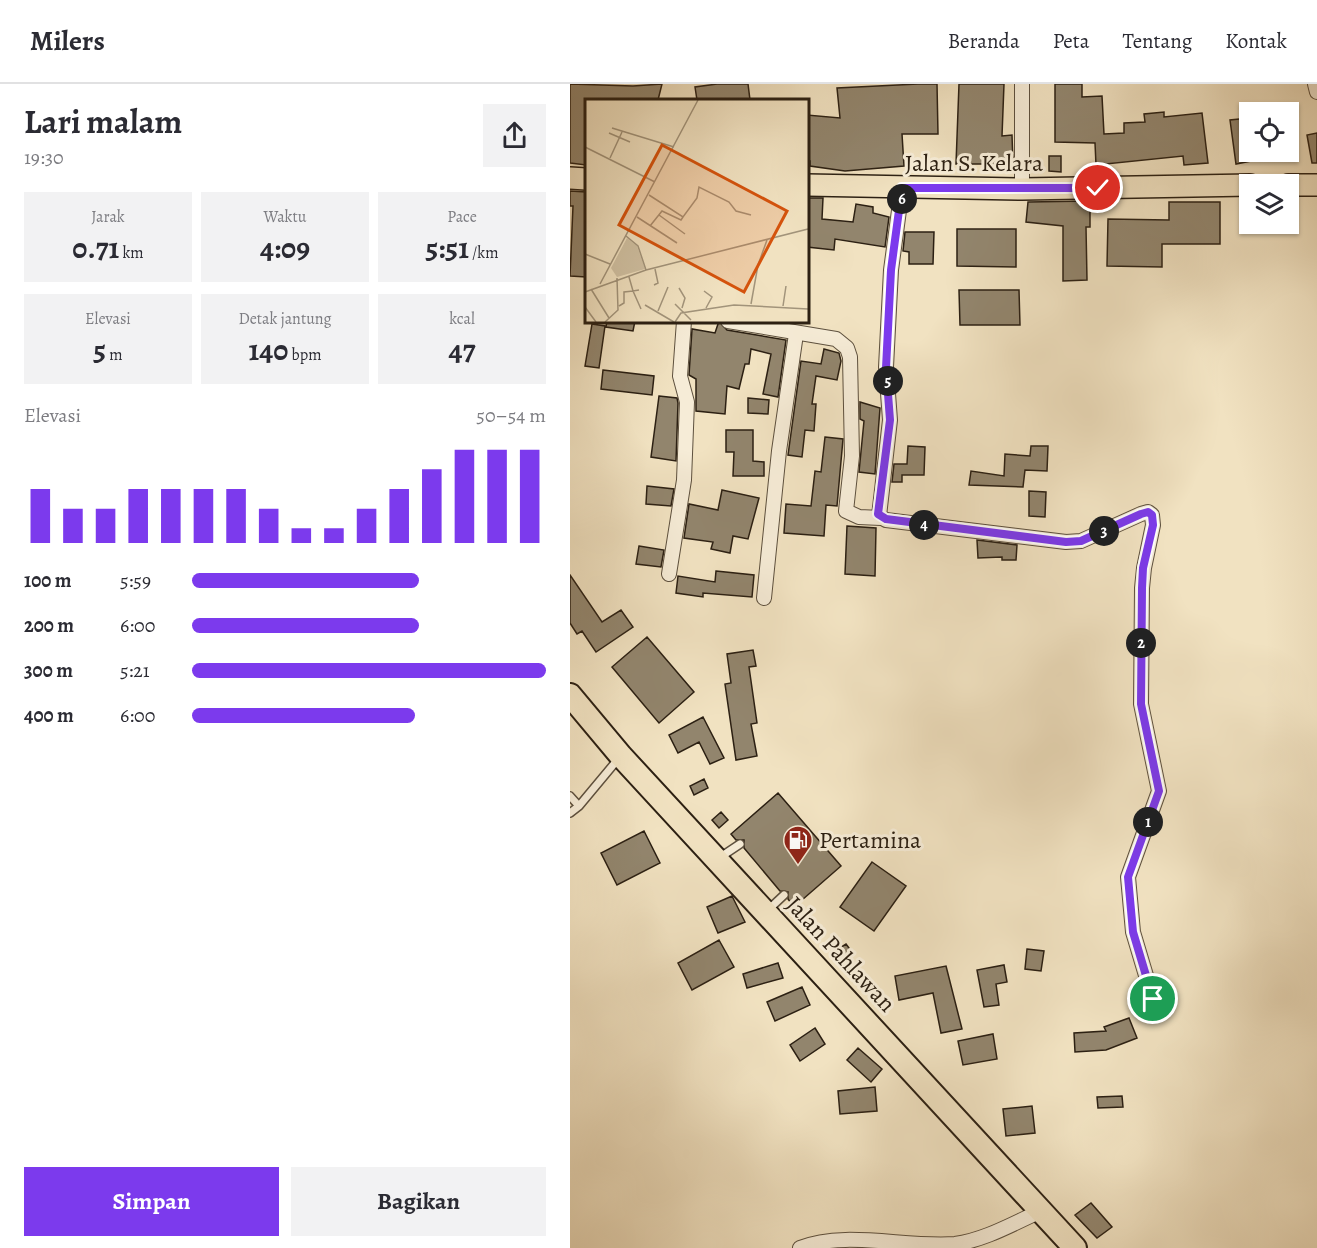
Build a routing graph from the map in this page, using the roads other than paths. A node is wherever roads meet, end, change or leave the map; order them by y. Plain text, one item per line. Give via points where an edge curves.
1 (1022, 84) edge
2 (1315, 84) edge
3 (1317, 92) edge
4 (570, 178) edge
5 (585, 179) edge
6 (808, 185) edge
7 (1239, 185) edge
8 (1299, 185) edge
9 (1317, 185) edge
10 (902, 188) junction
11 (1022, 189) junction
12 (684, 322) edge
13 (733, 322) edge
14 (796, 334) junction
15 (881, 518) junction
16 (669, 574) dead end
17 (764, 598) dead end
18 (570, 695) edge
19 (621, 756) junction
20 (570, 796) edge
21 (579, 806) junction
22 (570, 813) edge
23 (740, 844) dead end
24 (717, 860) junction
25 (784, 895) dead end
26 (765, 912) junction
27 (1153, 999) dead end
28 (1041, 1210) junction
29 (800, 1248) edge
30 (1075, 1248) edge

1 - 11 street
2 - 3 street
4 - 5 main road
6 - 10 main road, Jalan S. Kelara
7 - 11 main road, Jalan S. Kelara
8 - 9 main road
10 - 11 main road, Jalan S. Kelara
10 - 15 street via 891,270 886,368 890,420 878,514
12 - 16 street via 680,376 687,402 684,480
13 - 14 street
14 - 15 street via 836,339 847,348 852,456 846,511 858,517
14 - 17 street
15 - 27 street via 1066,542 1081,541 1141,514 1152,515 1143,568 1141,704 1159,791 1128,877 1133,932
18 - 19 highway, Jalan Pahlawan
19 - 21 lane
19 - 24 highway, Jalan Pahlawan
20 - 21 lane
21 - 22 lane
23 - 24 lane
24 - 26 highway, Jalan Pahlawan
25 - 26 lane
26 - 28 highway, Jalan Pahlawan
28 - 29 street via 978,1239 955,1244 835,1239 818,1240
28 - 30 highway, Jalan Pahlawan

